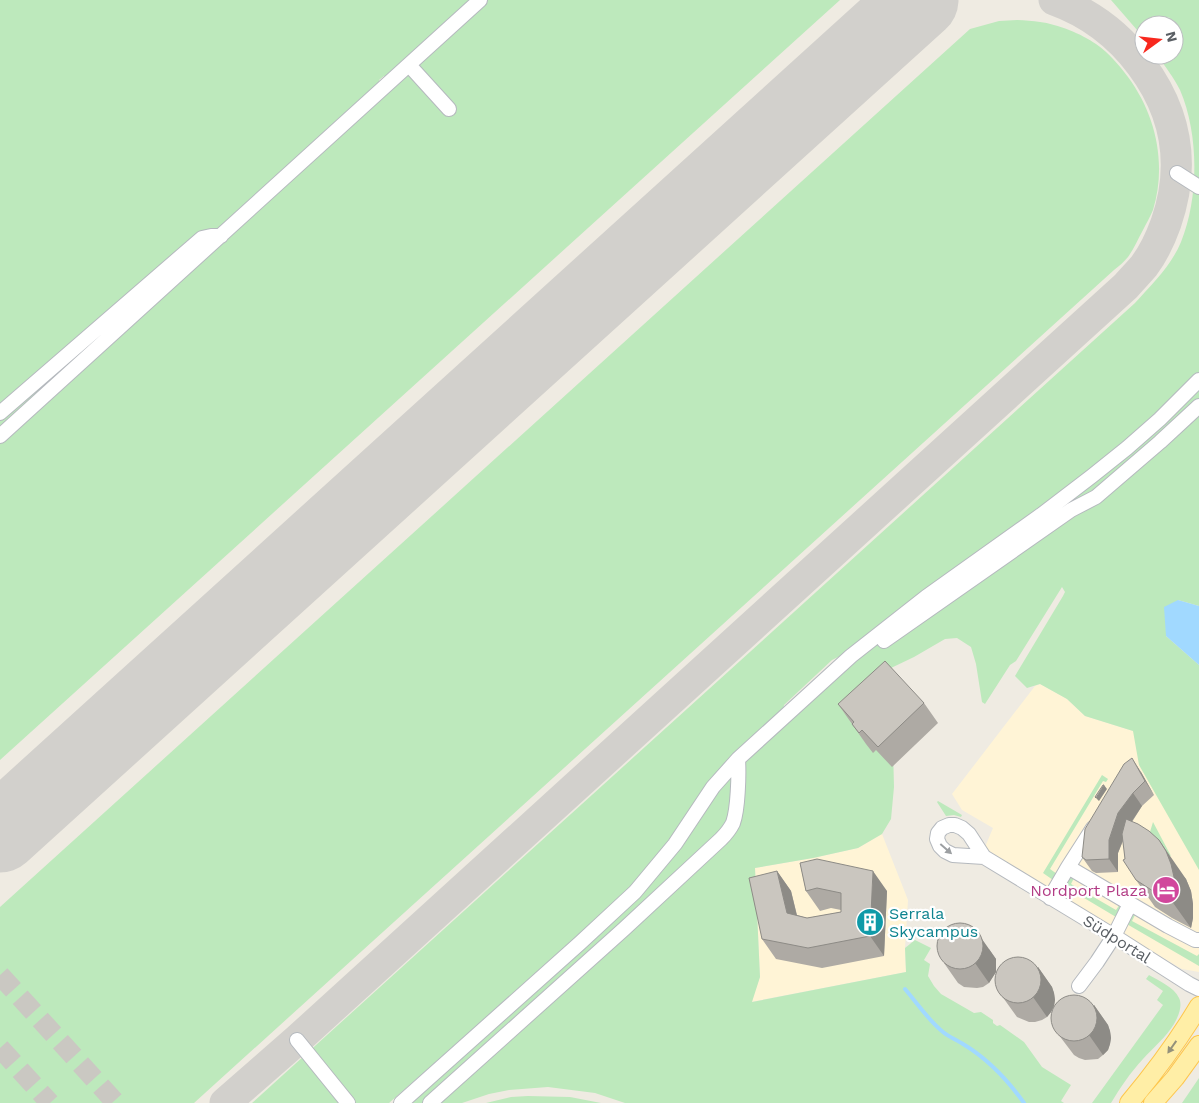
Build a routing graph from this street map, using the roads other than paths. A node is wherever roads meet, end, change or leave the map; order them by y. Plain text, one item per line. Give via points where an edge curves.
1 (480, 0) edge
2 (409, 65) junction
3 (449, 109) dead end
4 (1177, 173) dead end
5 (1199, 187) edge
6 (221, 236) junction
7 (1199, 380) edge
8 (1199, 406) edge
9 (0, 413) edge
10 (0, 436) edge
11 (838, 668) junction
12 (738, 759) junction
13 (1099, 818) edge
14 (984, 857) dead end
15 (1068, 867) junction
16 (1050, 898) junction
17 (1130, 904) junction
18 (1114, 936) junction
19 (1199, 940) edge
20 (1079, 986) dead end
21 (1199, 989) edge
22 (1199, 1006) edge
23 (297, 1040) dead end
24 (1199, 1045) edge
25 (348, 1103) edge
26 (401, 1103) edge
27 (430, 1103) edge
28 (1129, 1103) edge
29 (1153, 1103) edge

1 - 2 street
2 - 3 street
2 - 6 street via 384,82
4 - 5 street
6 - 9 street via 202,238
6 - 10 street
7 - 11 street via 1127,448 1041,515 926,597
8 - 11 street via 1096,497 1071,510 847,668
11 - 12 street
12 - 26 street via 713,787 675,844 635,892
12 - 27 street via 734,818 721,839
13 - 15 street
14 - 16 street, Südportal
15 - 16 street
15 - 17 street
16 - 18 street, Südportal
17 - 18 street
17 - 19 street
18 - 20 street
18 - 21 street, Südportal
22 -> 28 main road via 1156,1071
23 - 25 street
24 - 29 main road

